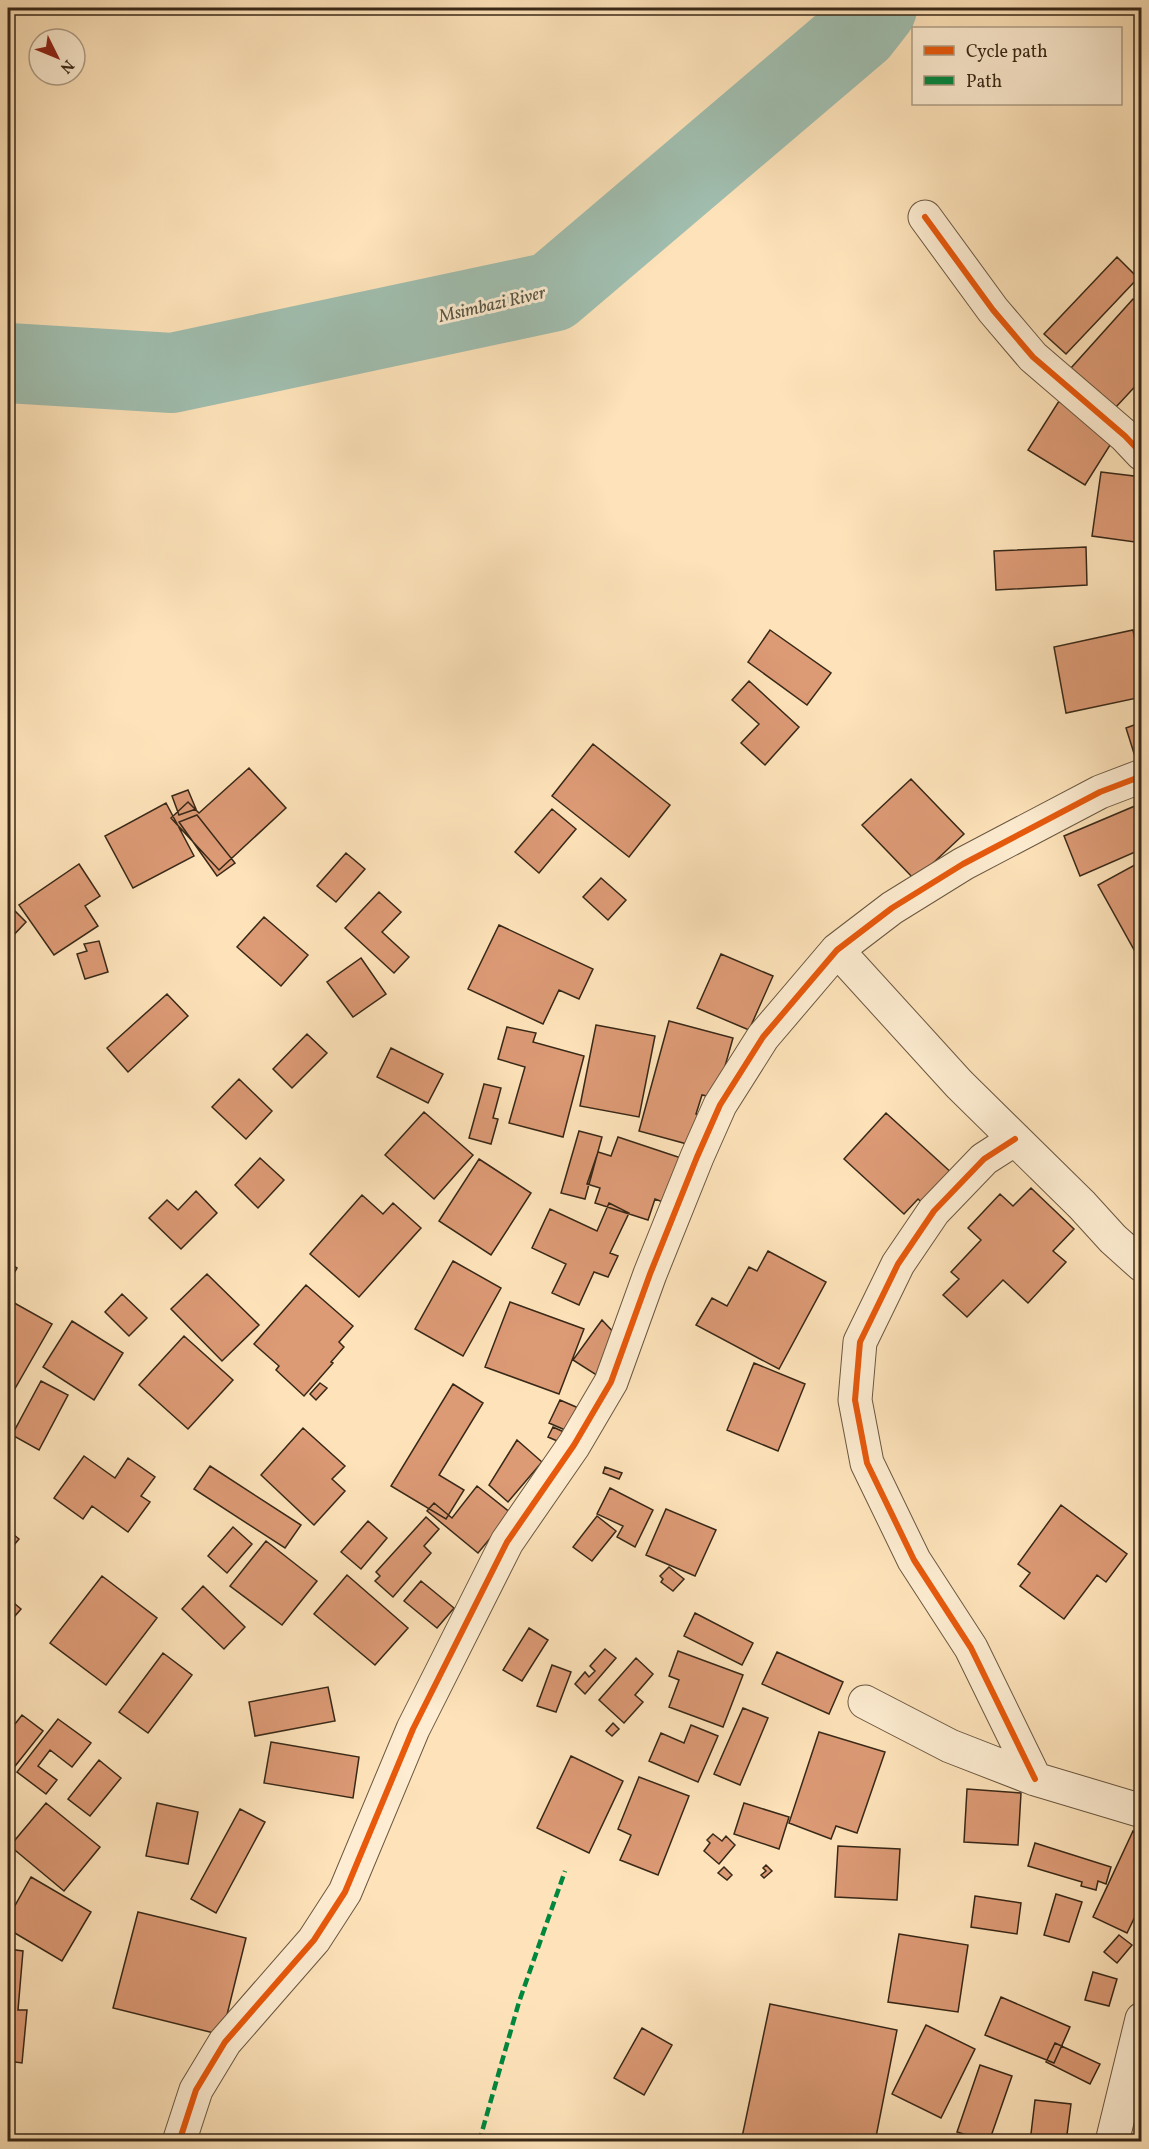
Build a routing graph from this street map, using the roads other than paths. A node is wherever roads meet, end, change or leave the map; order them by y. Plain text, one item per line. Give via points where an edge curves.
1 (925, 217) dead end
2 (1142, 454) edge
3 (1142, 776) edge
4 (837, 950) junction
5 (1015, 1139) junction
6 (1142, 1265) edge
7 (865, 1702) dead end
8 (1035, 1779) junction
9 (1142, 1811) edge
10 (1142, 2019) edge
11 (179, 2142) edge
12 (1112, 2142) edge

1 - 2 street via 1033,357
3 - 4 street via 1100,792 963,864 892,908
4 - 5 street via 959,1084
4 - 11 street via 763,1037 720,1105 650,1274 611,1382 507,1542 413,1729 345,1892 314,1940 225,2042 196,2091
5 - 6 street
5 - 8 street via 984,1159 934,1210 898,1264 860,1342 855,1400 867,1463 914,1560 971,1648
7 - 8 street via 950,1746
8 - 9 street
10 - 12 street

